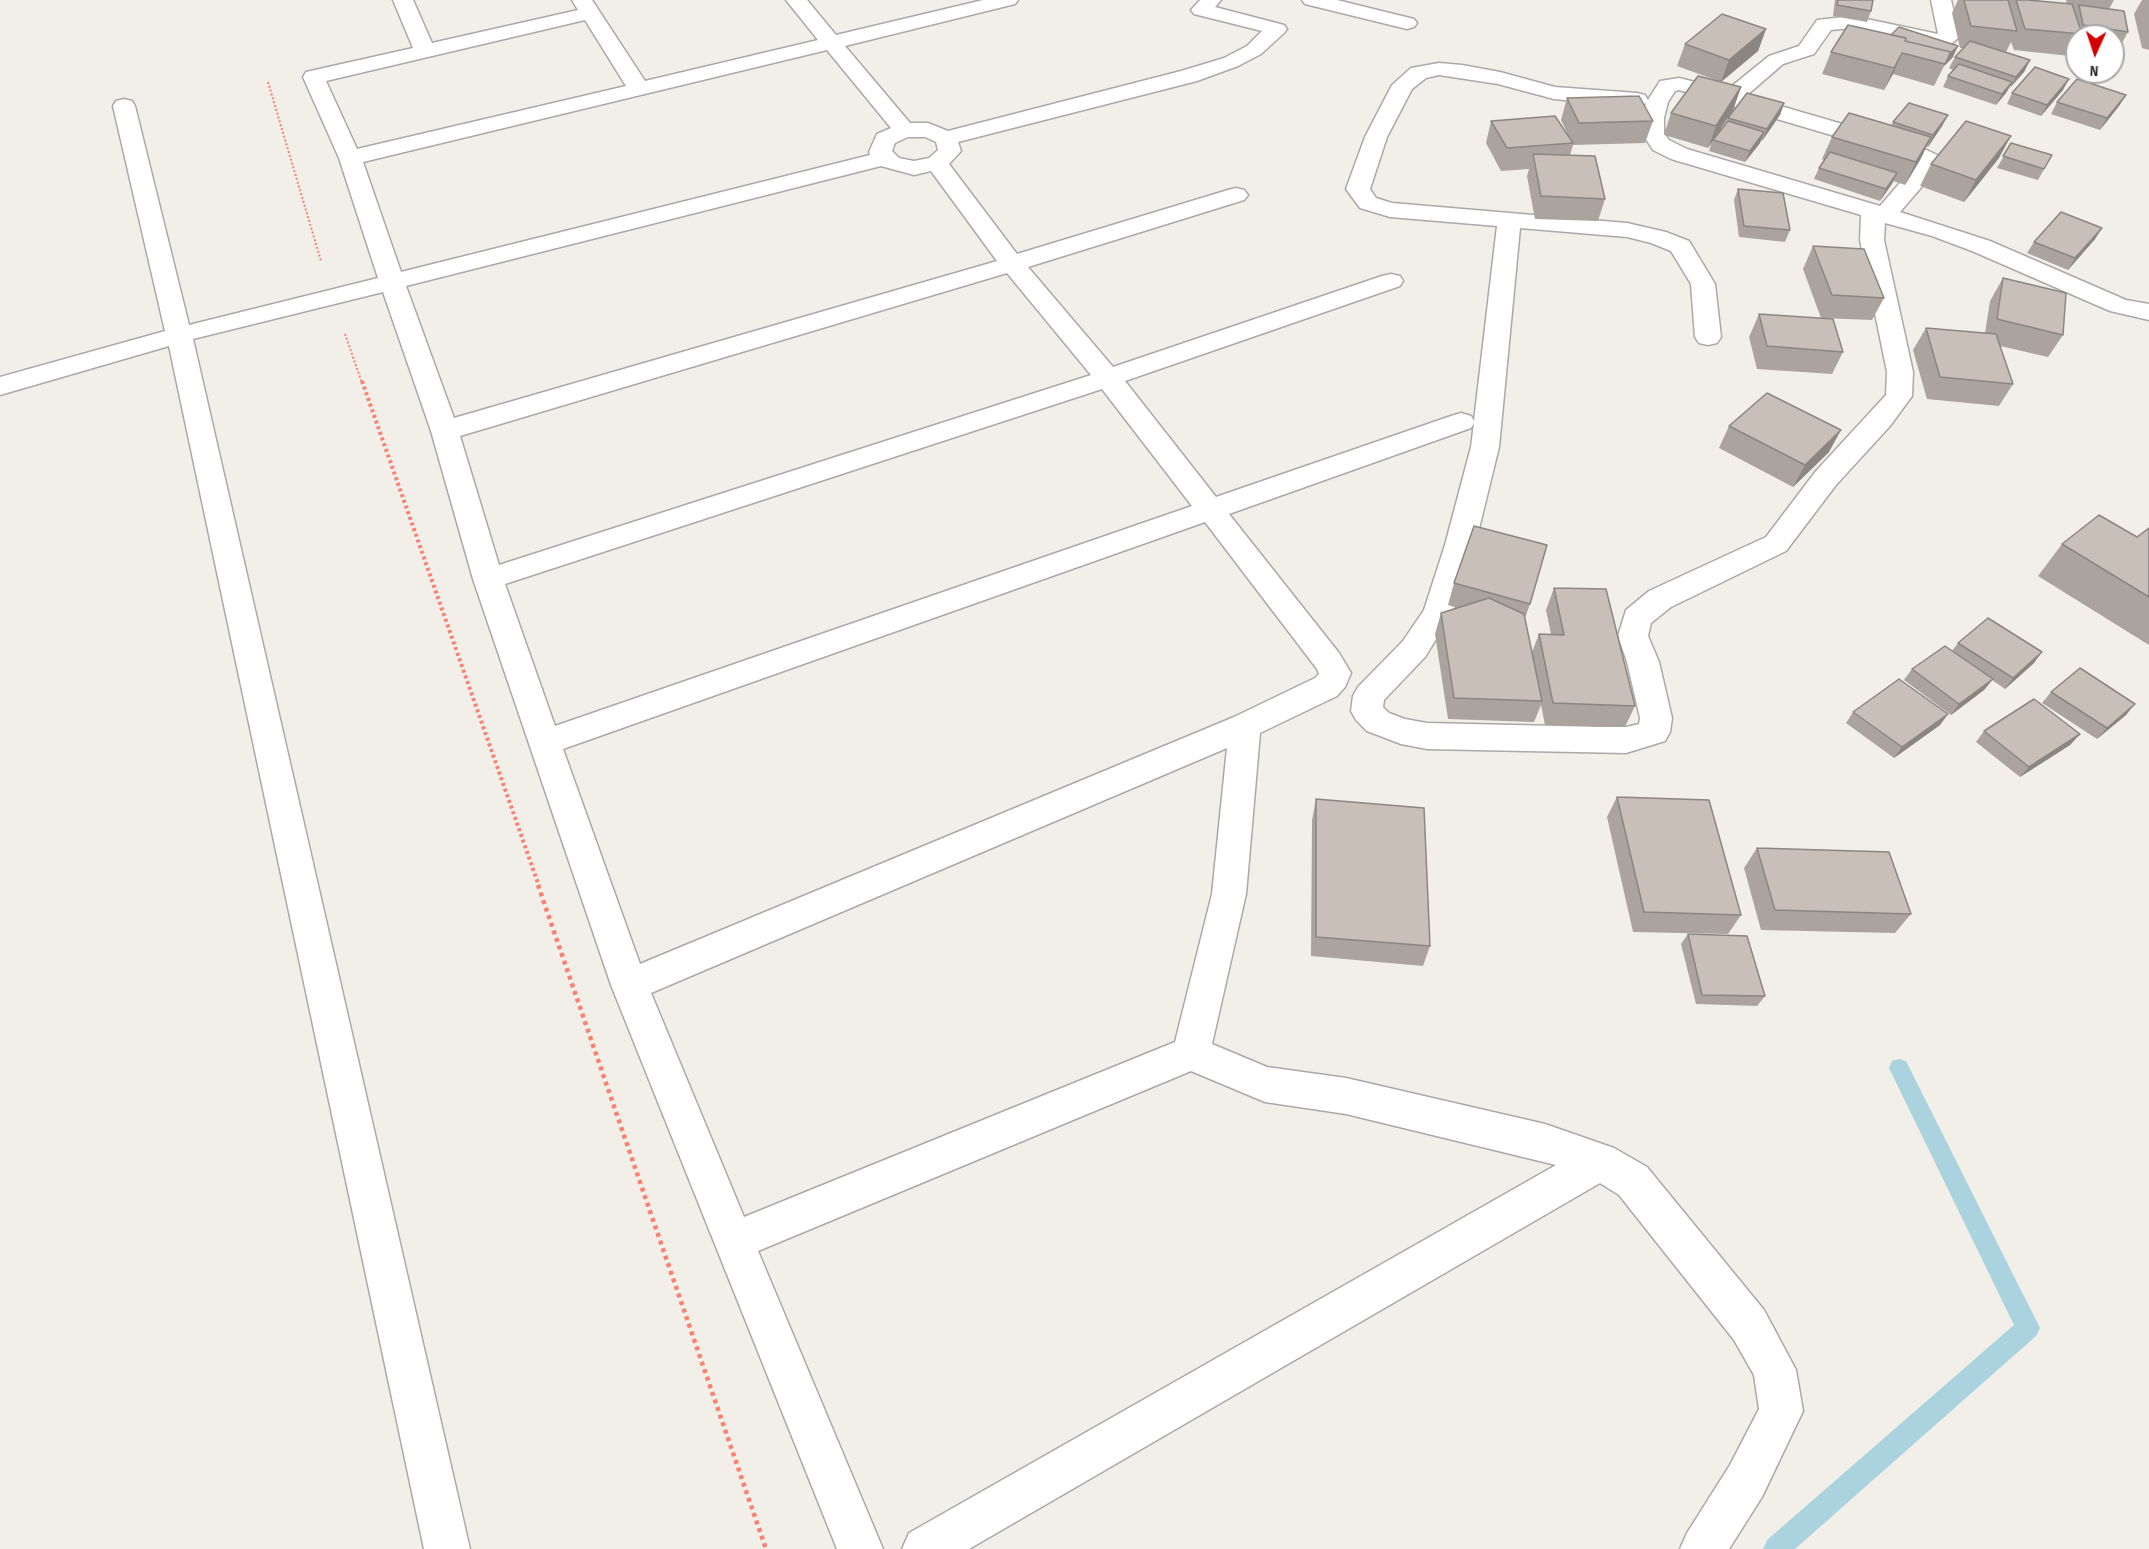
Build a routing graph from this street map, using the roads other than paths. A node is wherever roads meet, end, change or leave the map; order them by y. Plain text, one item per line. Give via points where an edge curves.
1 (403, 0) edge
2 (796, 0) edge
3 (1008, 0) edge
4 (1211, 0) edge
5 (1941, 0) edge
6 (586, 7) edge
7 (1297, 10) edge
8 (1407, 23) dead end
9 (831, 43) junction
10 (425, 51) junction
11 (639, 89) junction
12 (1730, 98) junction
13 (1657, 102) junction
14 (124, 106) dead end
15 (904, 130) junction
16 (946, 138) junction
17 (350, 158) junction
18 (884, 158) junction
19 (937, 163) junction
20 (1236, 195) dead end
21 (1879, 215) junction
22 (1509, 221) junction
23 (1012, 264) junction
24 (1391, 281) dead end
25 (392, 282) junction
26 (2149, 312) edge
27 (179, 335) junction
28 (1708, 337) dead end
29 (1108, 378) junction
30 (0, 386) edge
31 (1461, 423) dead end
32 (446, 431) junction
33 (1210, 510) junction
34 (488, 579) junction
35 (1245, 726) junction
36 (544, 743) junction
37 (629, 985) junction
38 (1191, 1053) junction
39 (1600, 1161) junction
40 (734, 1242) junction
41 (447, 1549) edge
42 (860, 1549) edge
43 (925, 1549) edge
44 (1703, 1549) edge

1 - 10 street
2 - 9 street
3 - 9 street
4 - 7 street via 1201,10
5 - 12 street via 1949,32 1943,41 1852,22 1824,24 1807,50 1776,60
6 - 10 street
6 - 11 street
7 - 8 street
7 - 16 street via 1254,50 1231,62
9 - 11 street
9 - 15 street
10 - 17 street via 314,75
11 - 17 street
12 - 13 street via 1679,84 1668,86
12 - 21 street via 1929,160 1926,169
13 - 21 street via 1653,133 1661,145 1727,170
13 - 22 street via 1554,93 1500,78 1438,69 1419,73 1403,85 1376,137 1358,189 1368,203 1390,210
14 - 27 street
15 - 16 street via 928,130
15 - 18 street via 885,139 880,152
16 - 19 street via 950,151
17 - 25 street
18 - 19 street via 914,168
18 - 25 street
19 - 23 street
20 - 23 street
21 - 22 street via 1872,240 1900,372 1899,396 1826,478 1776,544 1660,599 1637,618 1634,636 1656,718 1654,732 1626,740 1427,736 1378,722 1366,711 1369,696 1414,649 1438,612 1460,545 1485,447
21 - 26 street via 1940,231 2119,306
22 - 28 street via 1627,230 1680,246 1703,284
23 - 29 street
23 - 32 street
24 - 29 street
25 - 27 street
25 - 32 street
27 - 30 street
27 - 41 street
29 - 33 street
29 - 34 street
31 - 33 street
32 - 34 street
33 - 35 street via 1335,673 1326,687
33 - 36 street
34 - 36 street
35 - 37 street
35 - 38 street via 1229,894
36 - 37 street
37 - 40 street
38 - 39 street via 1265,1084 1346,1096 1545,1143
38 - 40 street
39 - 43 street
39 - 44 street via 1634,1181 1749,1325 1775,1370 1782,1411 1746,1481
40 - 42 street

